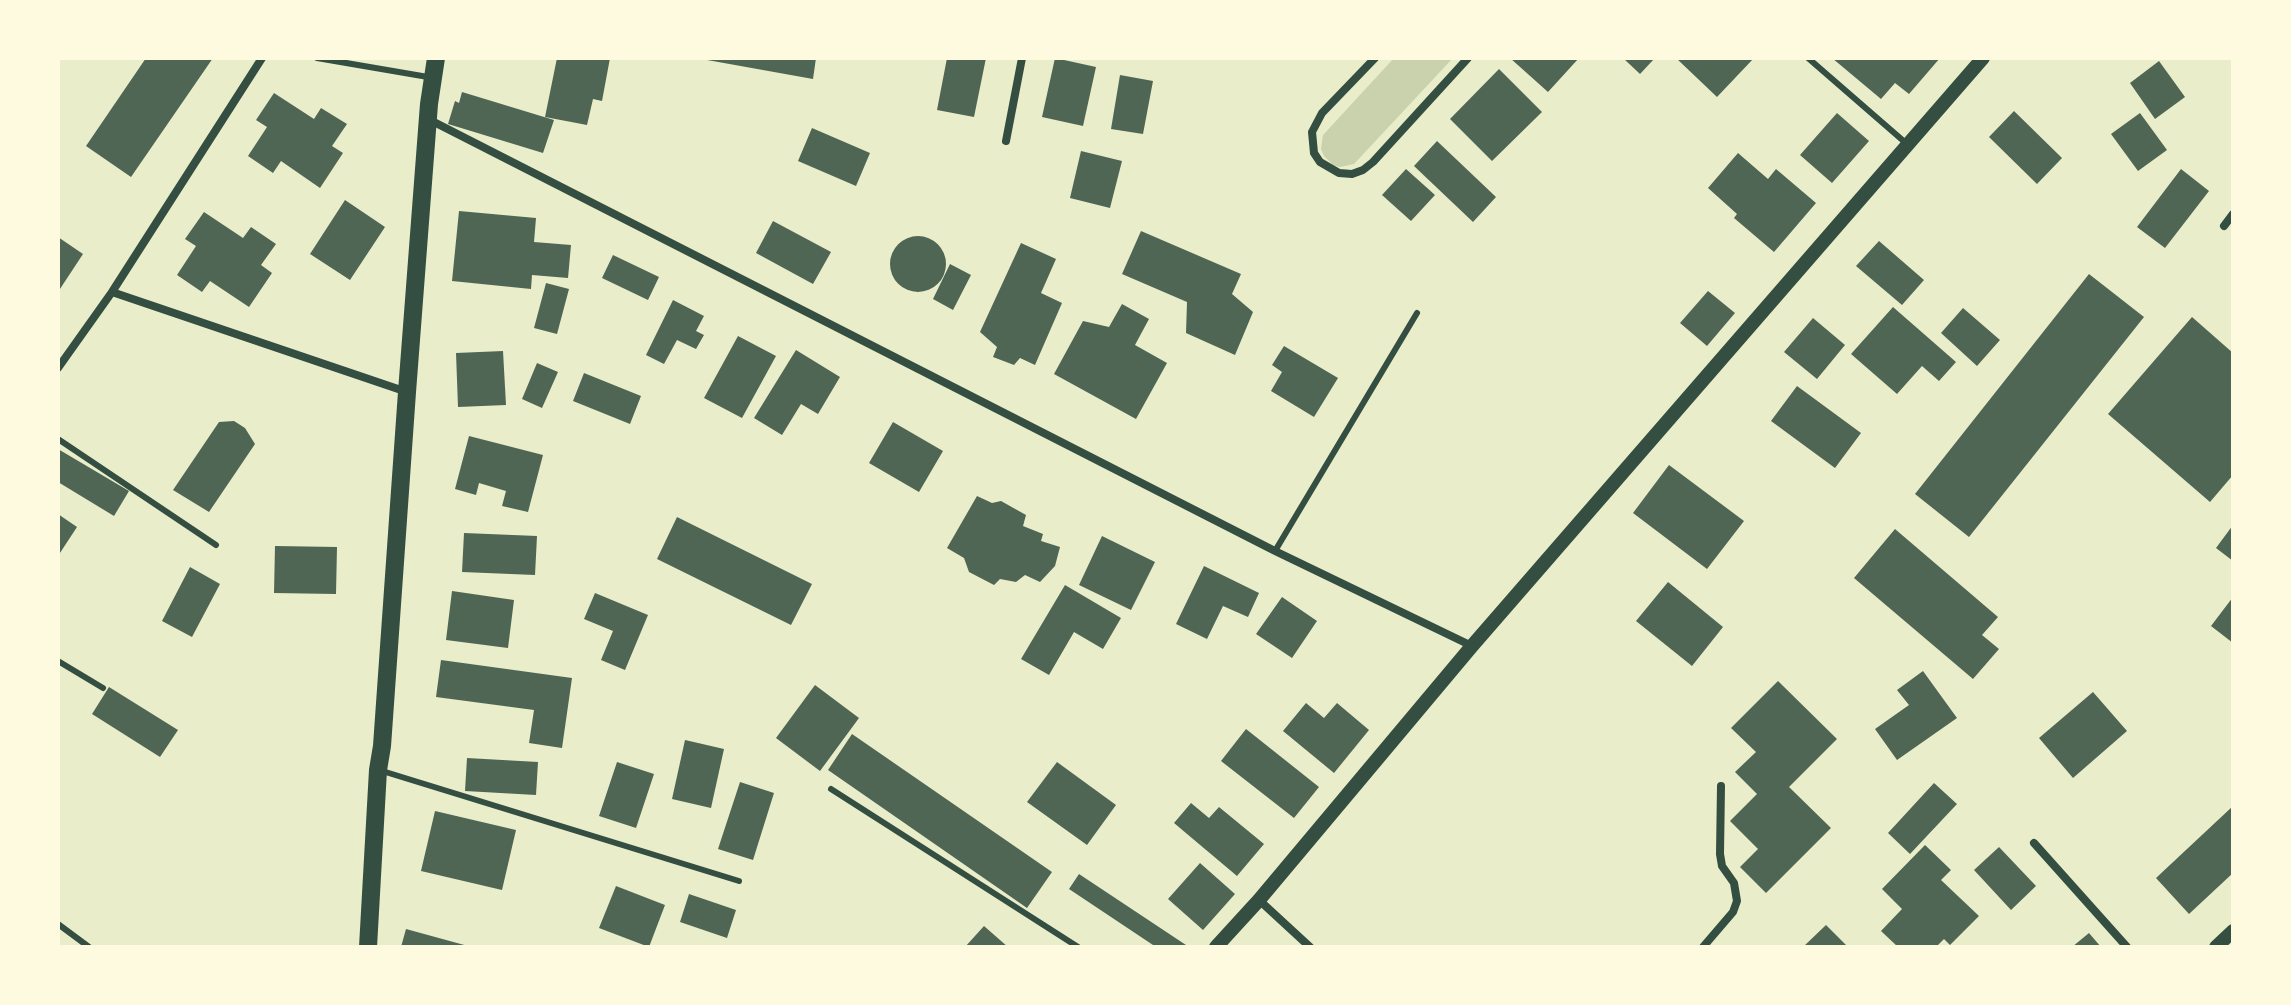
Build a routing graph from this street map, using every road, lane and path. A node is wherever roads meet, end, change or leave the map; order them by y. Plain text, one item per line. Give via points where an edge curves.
1 (262, 58) edge
2 (317, 58) edge
3 (436, 58) edge
4 (1022, 58) edge
5 (1375, 58) edge
6 (1468, 58) edge
7 (1808, 58) edge
8 (1983, 58) edge
9 (432, 78) junction
10 (428, 119) junction
11 (1006, 141) dead end
12 (1907, 144) junction
13 (2233, 214) edge
14 (2224, 226) dead end
15 (112, 292) junction
16 (1417, 313) dead end
17 (58, 368) edge
18 (407, 392) junction
19 (58, 439) edge
20 (216, 545) dead end
21 (1275, 551) junction
22 (1472, 646) junction
23 (58, 661) edge
24 (103, 688) dead end
25 (378, 770) junction
26 (1721, 786) dead end
27 (831, 789) dead end
28 (2034, 843) dead end
29 (739, 881) dead end
30 (1259, 900) junction
31 (58, 924) edge
32 (2233, 931) edge
33 (89, 947) edge
34 (368, 947) edge
35 (1078, 947) edge
36 (1216, 947) edge
37 (1310, 947) edge
38 (1703, 947) edge
39 (2127, 947) edge
40 (2216, 947) edge

1 - 15 street
2 - 9 lane
3 - 9 main road
4 - 11 street
5 - 6 street via 1322,113 1312,132 1320,162 1339,173 1352,174 1373,162
7 - 12 lane
8 - 12 street
9 - 10 main road
10 - 18 main road
10 - 21 street
12 - 22 street
13 - 14 street
15 - 17 street
15 - 18 street
16 - 21 lane
18 - 25 main road
19 - 20 lane
21 - 22 street
22 - 30 street
23 - 24 lane
25 - 29 lane
25 - 34 main road
26 - 38 street via 1720,854 1737,901
27 - 35 lane
28 - 39 street
30 - 36 street
30 - 37 street
31 - 33 lane
32 - 40 street

